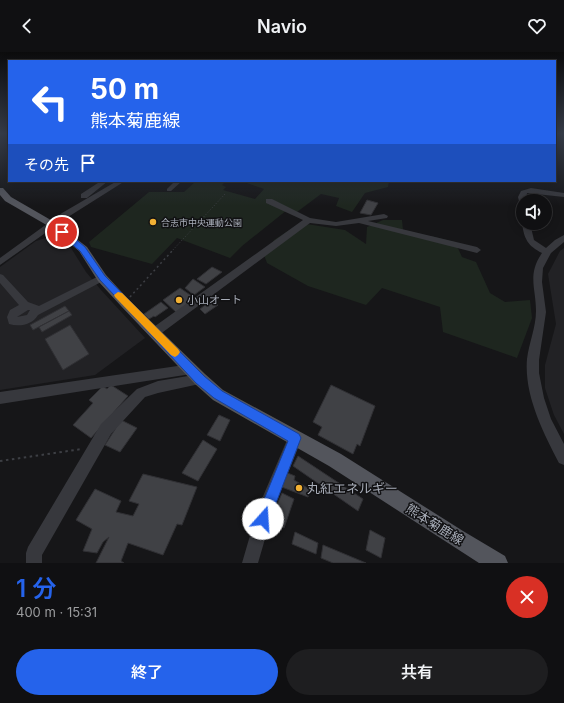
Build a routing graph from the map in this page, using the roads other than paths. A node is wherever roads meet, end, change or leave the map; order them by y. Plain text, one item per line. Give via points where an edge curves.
1 (101, 182) edge
2 (120, 182) edge
3 (178, 182) edge
4 (0, 190) edge
5 (169, 190) dead end
6 (524, 194) edge
7 (564, 195) edge
8 (269, 201) dead end
9 (79, 206) junction
10 (384, 216) dead end
11 (308, 220) junction
12 (356, 220) junction
13 (406, 222) dead end
14 (53, 225) junction
15 (527, 230) edge
16 (403, 231) junction
17 (564, 238) edge
18 (477, 250) dead end
19 (546, 251) junction
20 (0, 262) edge
21 (0, 277) edge
22 (102, 278) junction
23 (155, 332) junction
24 (196, 374) junction
25 (0, 398) edge
26 (295, 438) junction
27 (564, 458) edge
28 (34, 563) edge
29 (250, 563) edge
30 (498, 563) edge

1 - 9 street via 85,194
2 - 9 street
3 - 5 street
4 - 14 main road, 熊本菊鹿線 via 8,199
6 - 7 street via 524,191 531,190
8 - 11 street
9 - 14 street
10 - 12 street
11 - 12 street via 329,224
11 - 23 street
12 - 16 street
13 - 16 street
14 - 20 street
14 - 22 main road, 熊本菊鹿線 via 83,249
15 - 19 street via 528,239 532,244
16 - 18 street
17 - 19 street
19 - 27 street via 538,272 541,307 533,360 538,398 552,436
21 - 22 street via 30,309
22 - 23 main road, 熊本菊鹿線
23 - 24 main road, 熊本菊鹿線
24 - 25 street via 92,383
24 - 26 main road, 熊本菊鹿線 via 218,394
24 - 28 street via 141,393 106,429 34,552
26 - 29 street via 266,508
26 - 30 main road, 熊本菊鹿線 via 335,460

